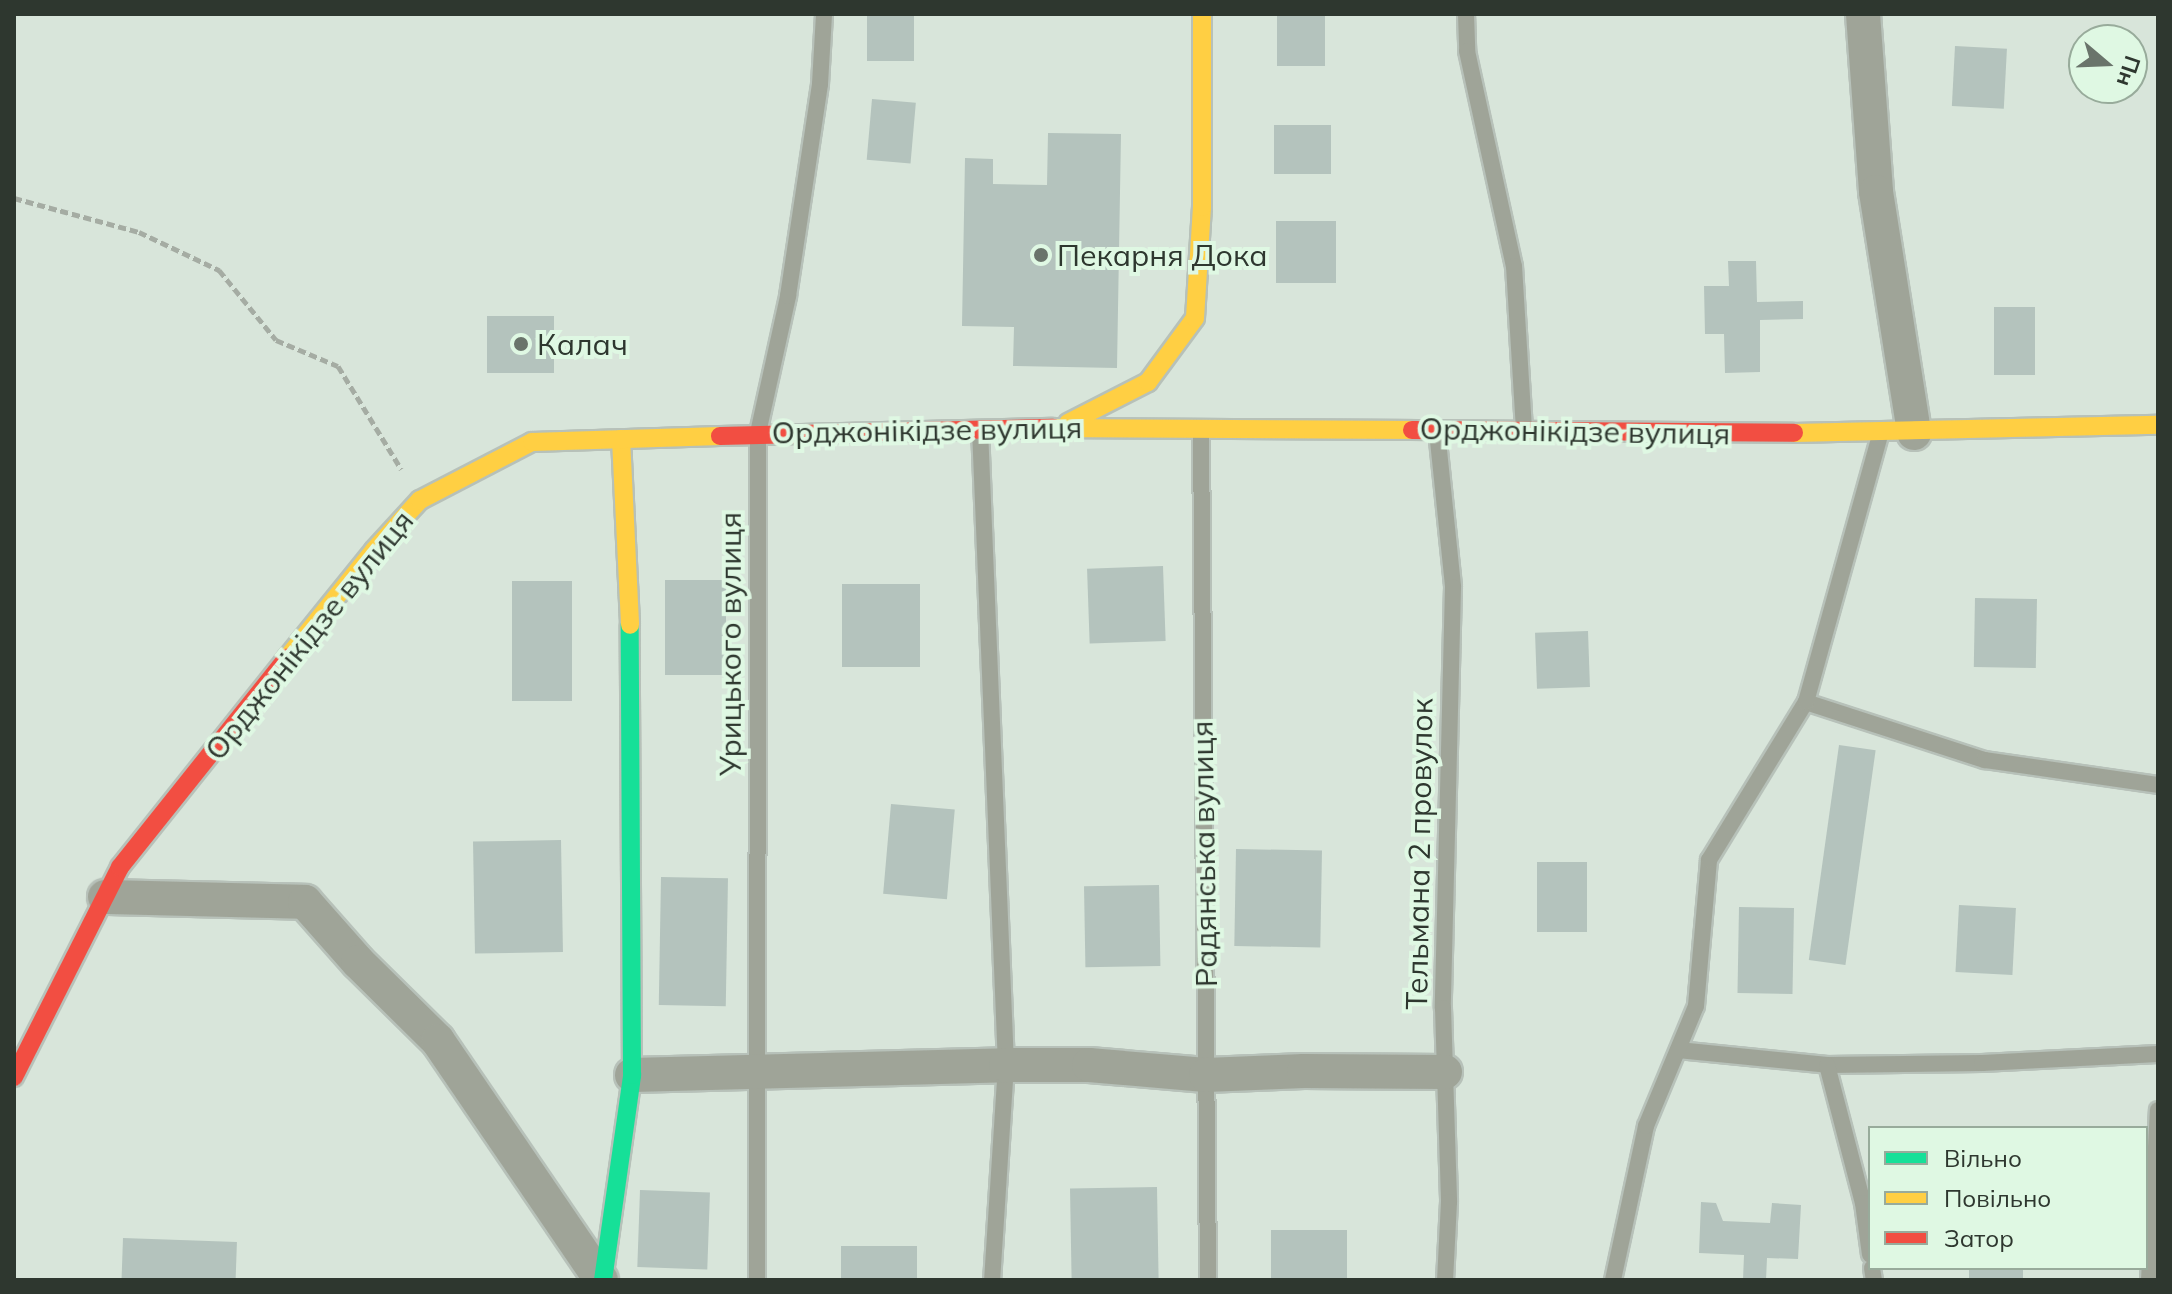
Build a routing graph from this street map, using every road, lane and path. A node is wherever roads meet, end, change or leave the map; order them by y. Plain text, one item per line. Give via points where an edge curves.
1 (824, 14) edge
2 (1202, 14) edge
3 (1466, 14) edge
4 (1863, 14) edge
5 (14, 198) edge
6 (2158, 425) edge
7 (980, 427) junction
8 (1201, 427) junction
9 (1059, 428) junction
10 (1437, 430) junction
11 (1524, 431) junction
12 (758, 433) junction
13 (1898, 434) junction
14 (621, 439) junction
15 (420, 500) junction
16 (1806, 702) junction
17 (2158, 785) edge
18 (105, 897) junction
19 (1678, 1050) junction
20 (2158, 1054) edge
21 (1006, 1065) junction
22 (1827, 1065) junction
23 (758, 1071) junction
24 (1445, 1072) junction
25 (632, 1075) junction
26 (1206, 1075) junction
27 (14, 1077) edge
28 (2158, 1110) edge
29 (1868, 1240) edge
30 (602, 1280) edge
31 (757, 1280) edge
32 (992, 1280) edge
33 (1208, 1280) edge
34 (1445, 1280) edge
35 (1613, 1280) edge
36 (2149, 1280) edge

1 - 12 lane, Урицького вулиця via 820,84 788,296
2 - 9 street via 1202,207 1195,318 1148,382
3 - 11 lane via 1467,51 1514,266
4 - 13 street
5 - 15 path via 139,232 219,270 276,340 338,366
6 - 13 street, Орджонікідзе вулиця
7 - 9 street, Орджонікідзе вулиця
7 - 12 street, Орджонікідзе вулиця
7 - 21 lane
8 - 9 street, Орджонікідзе вулиця
8 - 10 street, Орджонікідзе вулиця
8 - 26 lane, Радянська вулиця
10 - 11 street, Орджонікідзе вулиця
10 - 24 lane, Тельмана 2 провулок via 1453,587
11 - 13 street, Орджонікідзе вулиця
12 - 14 street, Орджонікідзе вулиця
12 - 23 lane, Урицького вулиця
13 - 16 lane
14 - 15 street, Орджонікідзе вулиця via 532,442
14 - 25 street via 630,593
15 - 18 street, Орджонікідзе вулиця via 120,867
16 - 17 lane via 1985,760
16 - 19 lane via 1709,860 1696,1006
18 - 27 street, Орджонікідзе вулиця
18 - 30 street via 305,902 438,1041
19 - 22 lane
19 - 35 lane via 1646,1126
20 - 22 lane
21 - 23 street
21 - 26 street via 1089,1065
21 - 32 lane
22 - 29 lane
23 - 25 street
23 - 31 lane, Урицького вулиця
24 - 26 street
24 - 34 lane, Тельмана 2 провулок
25 - 30 street
26 - 33 lane, Радянська вулиця
28 - 36 lane

